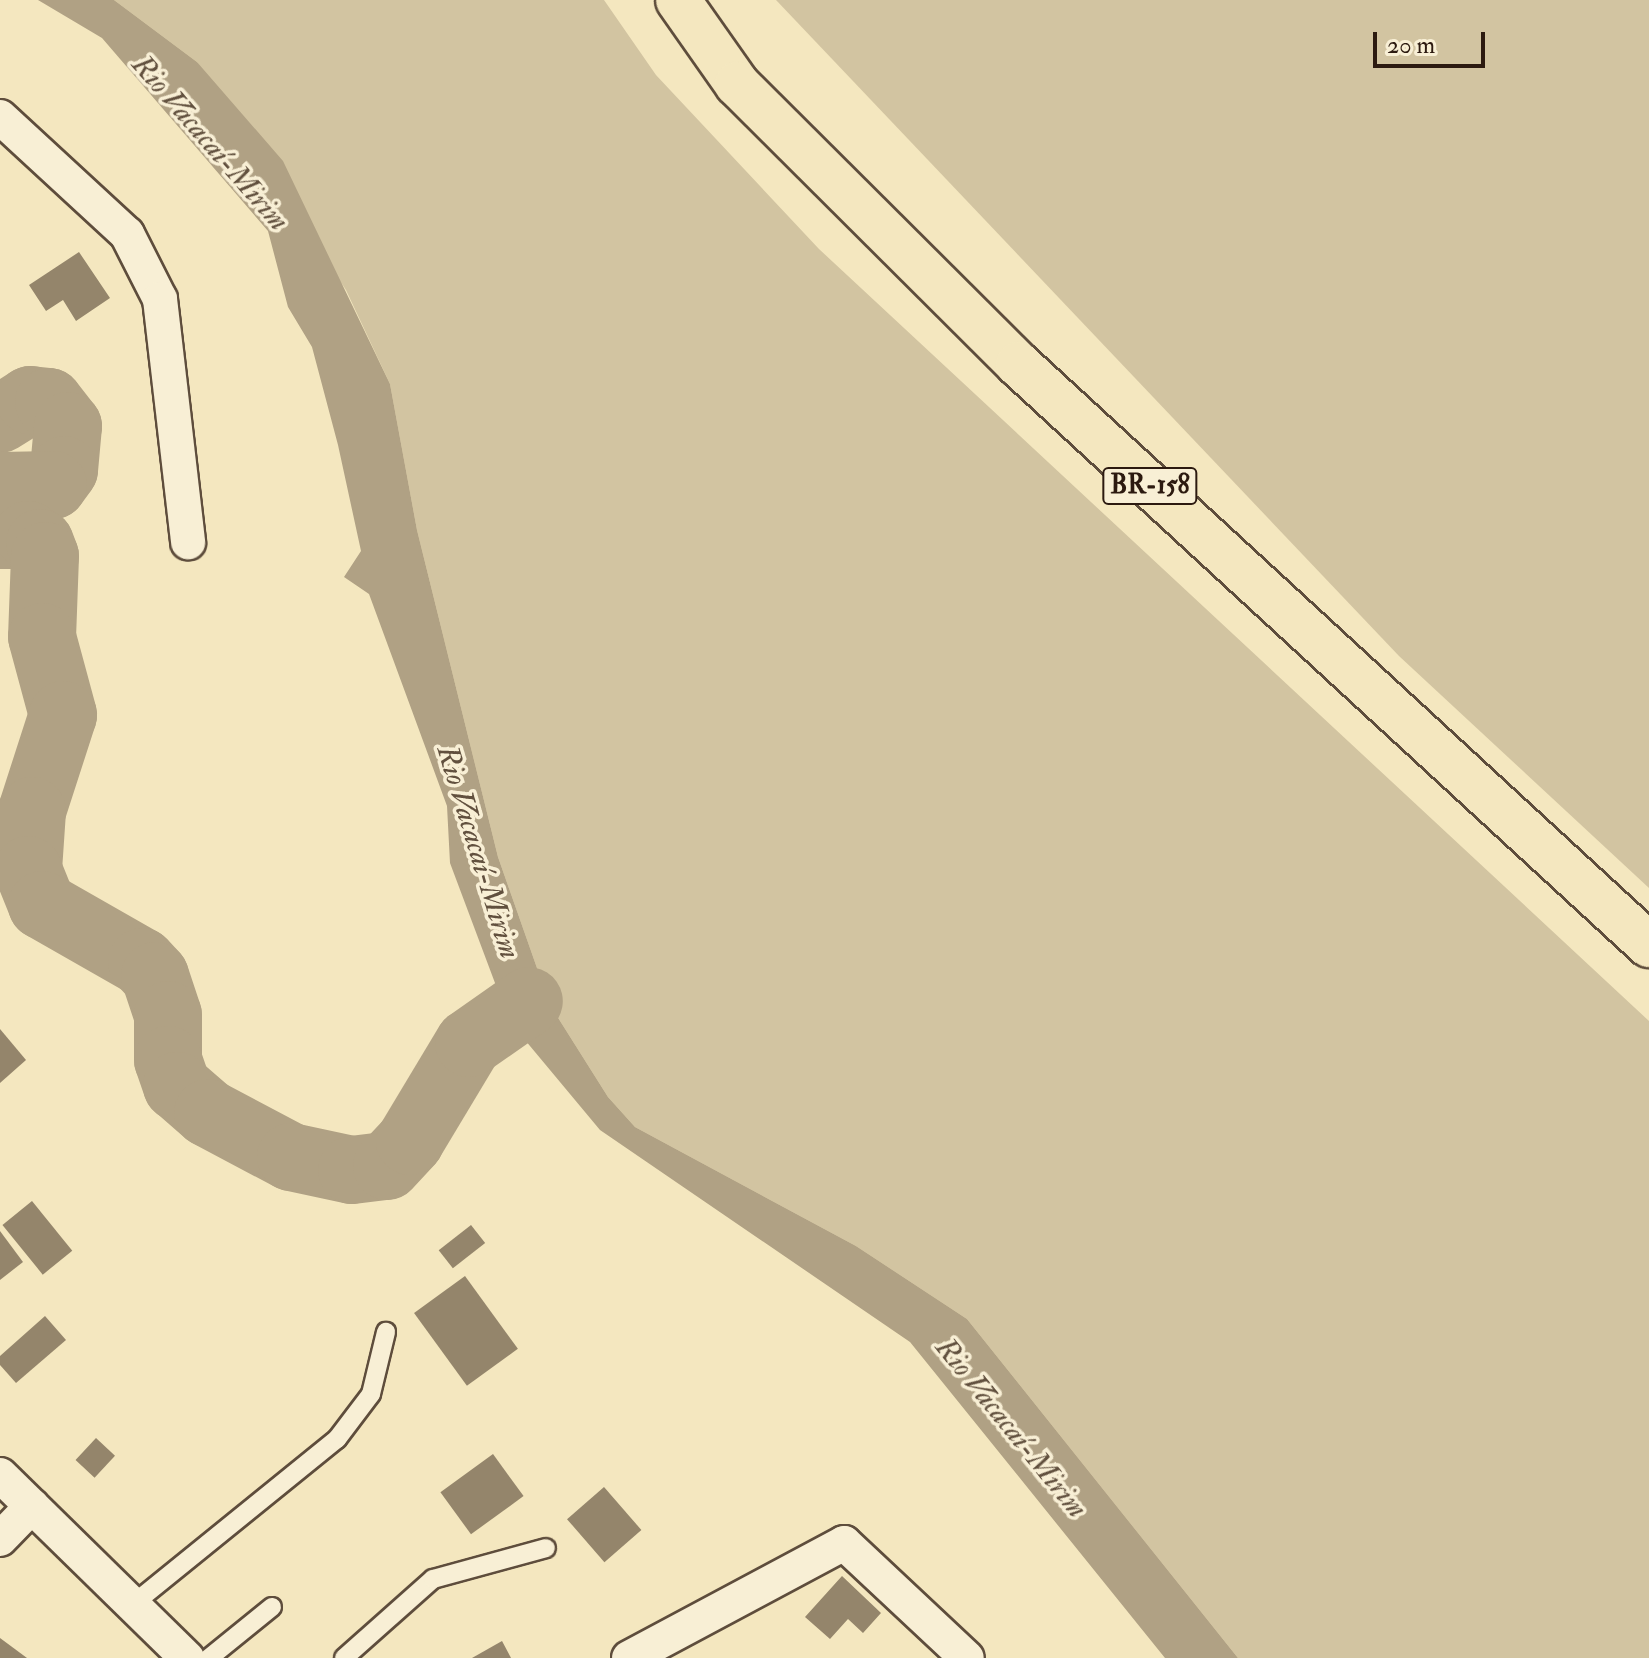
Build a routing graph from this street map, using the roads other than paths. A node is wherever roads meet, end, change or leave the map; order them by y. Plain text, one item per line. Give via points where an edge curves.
1 (678, 0) edge
2 (0, 117) edge
3 (188, 542) dead end
4 (1649, 945) edge
5 (386, 1332) dead end
6 (0, 1475) edge
7 (32, 1506) junction
8 (0, 1539) edge
9 (546, 1548) dead end
10 (132, 1605) junction
11 (272, 1607) dead end
12 (187, 1658) edge
13 (209, 1658) edge
14 (344, 1658) edge
15 (629, 1658) edge
16 (967, 1658) edge

1 - 4 highway, BR-158 via 737,84 1018,364
2 - 3 street via 127,234 160,299
5 - 10 lane via 371,1394 337,1439
6 - 7 street
7 - 8 street
7 - 10 street
9 - 14 lane via 433,1579
10 - 12 street
11 - 13 lane
15 - 16 street via 844,1543

